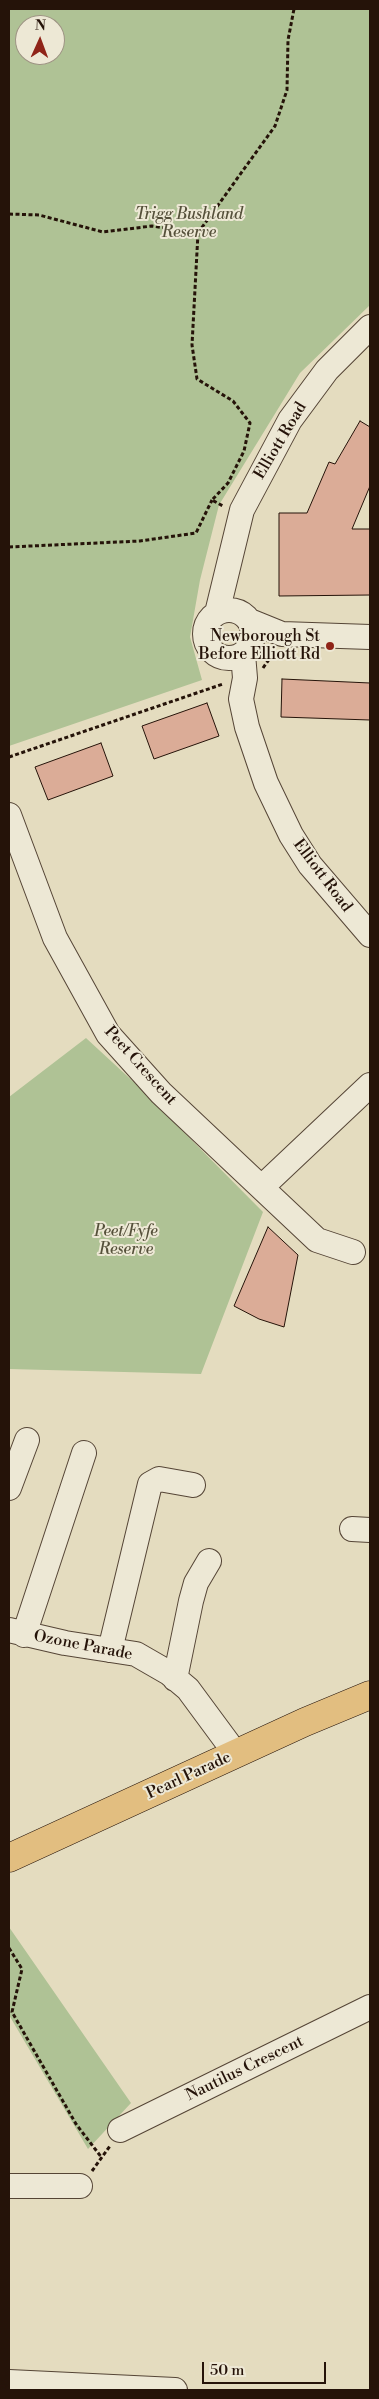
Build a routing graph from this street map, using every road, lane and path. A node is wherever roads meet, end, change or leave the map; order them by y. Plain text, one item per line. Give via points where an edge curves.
1 (294, 9) edge
2 (9, 214) edge
3 (198, 233) junction
4 (370, 327) edge
5 (212, 500) junction
6 (242, 510) junction
7 (9, 547) edge
8 (226, 575) junction
9 (217, 613) junction
10 (247, 618) junction
11 (282, 634) junction
12 (370, 637) edge
13 (238, 653) junction
14 (239, 686) junction
15 (9, 757) edge
16 (9, 815) edge
17 (361, 914) edge
18 (370, 935) edge
19 (370, 1085) edge
20 (263, 1186) junction
21 (353, 1252) dead end
22 (27, 1440) dead end
23 (84, 1453) dead end
24 (193, 1485) dead end
25 (9, 1488) edge
26 (199, 1563) dead end
27 (16, 1632) edge
28 (110, 1650) junction
29 (169, 1674) junction
30 (370, 1680) edge
31 (370, 1695) edge
32 (232, 1746) junction
33 (9, 1841) edge
34 (9, 1858) edge
35 (9, 1948) edge
36 (370, 2007) edge
37 (120, 2130) joint
38 (102, 2158) junction
39 (9, 2186) edge
40 (80, 2186) joint
41 (9, 2382) edge
42 (175, 2390) edge

1 - 3 path via 288,40 287,90 275,126
2 - 3 path via 39,215 104,232 152,226
3 - 5 path via 192,346 197,379 233,401 250,422 244,451 228,483
4 - 6 street, Elliott Road via 327,370 290,420
5 - 6 path
5 - 7 path via 196,533 140,541
6 - 8 street, Elliott Road
8 - 9 street, Elliott Road
8 - 10 street, Elliott Road
9 - 10 street via 228,610
9 - 13 street, Elliott Road via 206,625 204,634 208,646
10 - 11 street
10 - 13 street, Elliott Road via 254,632
11 - 12 street
11 - 13 street
11 - 14 path via 273,656 257,674
13 - 14 street, Elliott Road
14 - 15 path via 203,690
14 - 17 street, Elliott Road via 247,727 266,783 290,835 310,865
16 - 20 street, Peet Crescent via 55,938 108,1034 161,1093
17 - 18 street, Elliott Road
19 - 20 street
20 - 21 street, Peet Crescent via 317,1240
22 - 25 street
23 - 27 street
24 - 28 street via 159,1479 150,1484
26 - 29 street
27 - 28 street, Ozone Parade
28 - 29 street, Ozone Parade via 136,1654
29 - 32 street, Ozone Parade via 188,1689
30 - 32 main road, Pearl Parade
31 - 32 main road, Pearl Parade via 305,1722
32 - 33 main road, Pearl Parade
32 - 34 main road, Pearl Parade
35 - 38 path via 22,1969 12,2012 76,2124
36 - 37 street, Nautilus Crescent
37 - 38 path
38 - 40 path
39 - 40 street
41 - 42 street

